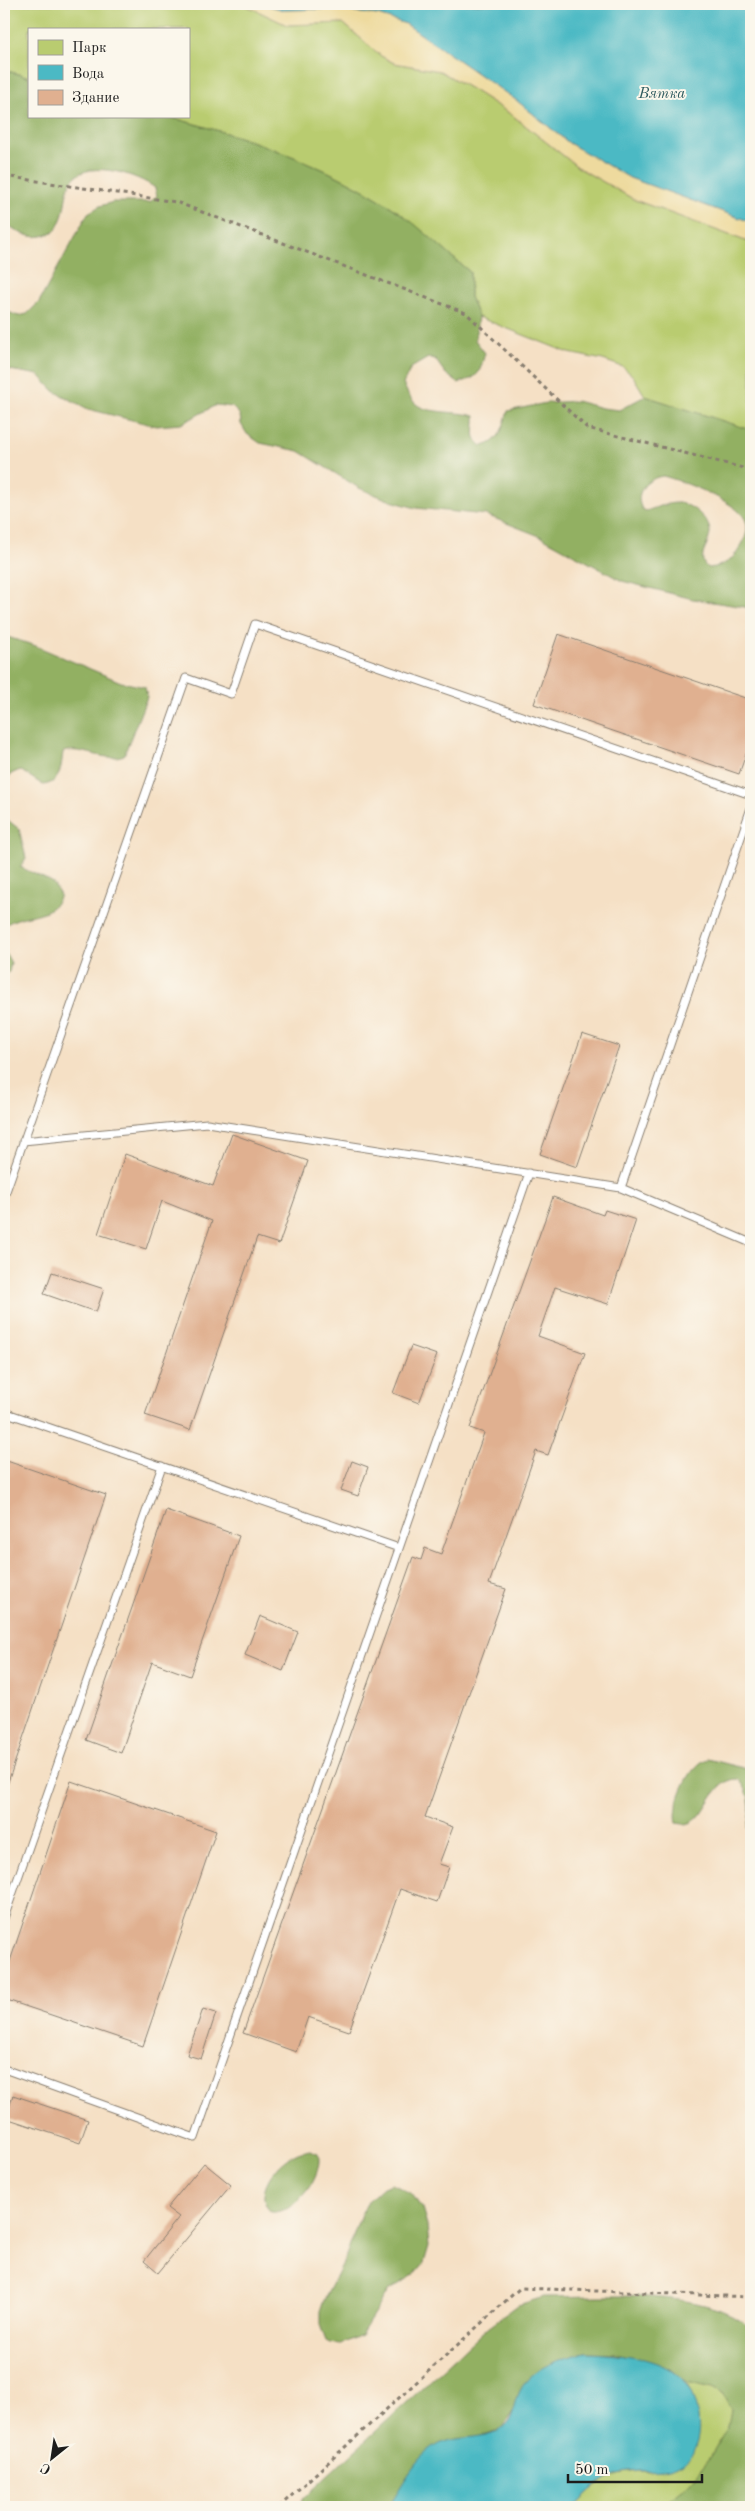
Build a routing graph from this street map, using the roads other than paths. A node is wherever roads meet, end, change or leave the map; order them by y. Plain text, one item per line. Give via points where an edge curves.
1 (751, 796) edge
2 (751, 808) edge
3 (23, 1141) junction
4 (529, 1173) junction
5 (620, 1188) junction
6 (4, 1197) edge
7 (751, 1243) edge
8 (4, 1412) edge
9 (162, 1466) junction
10 (399, 1548) junction
11 (4, 1918) edge
12 (4, 2069) edge

1 - 3 lane via 255,624 231,694 186,678
2 - 5 lane
3 - 4 lane via 207,1124
3 - 6 lane
4 - 5 lane
4 - 10 lane
5 - 7 lane
8 - 9 lane
9 - 10 lane
9 - 11 lane
10 - 12 lane via 195,2138

